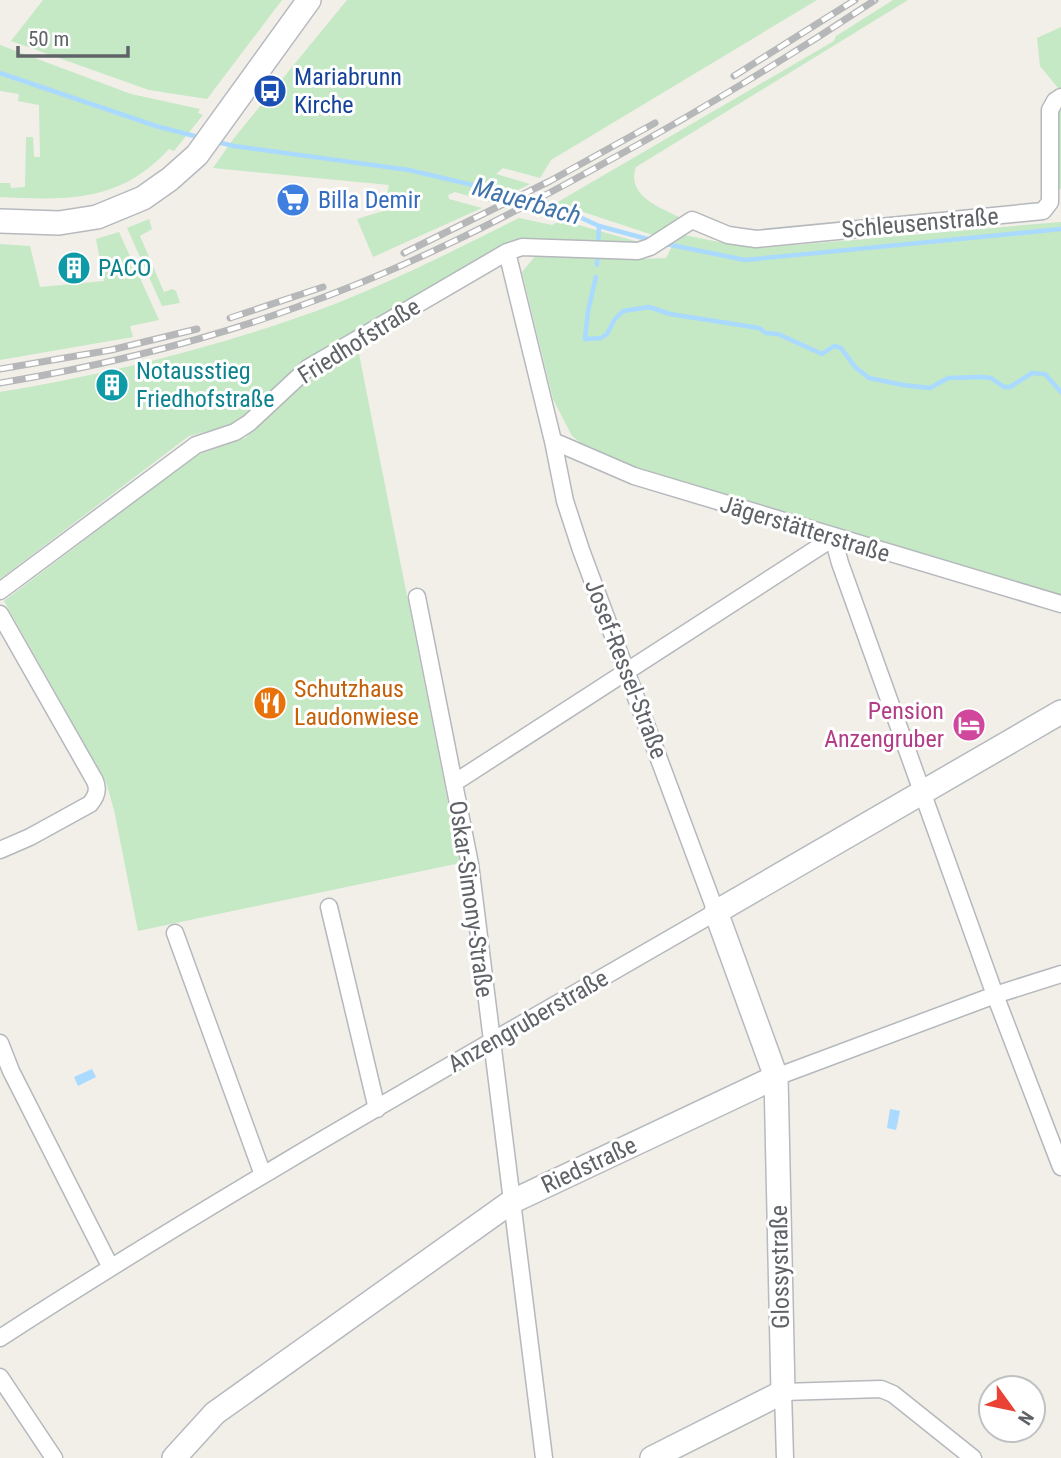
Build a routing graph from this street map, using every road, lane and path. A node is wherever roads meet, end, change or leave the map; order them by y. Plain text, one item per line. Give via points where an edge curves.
1 (309, 0) edge
2 (1061, 97) edge
3 (0, 221) edge
4 (514, 249) junction
5 (554, 441) junction
6 (833, 538) junction
7 (0, 591) edge
8 (417, 597) dead end
9 (1061, 604) edge
10 (0, 614) edge
11 (627, 669) junction
12 (1061, 712) edge
13 (454, 783) junction
14 (923, 792) junction
15 (0, 850) edge
16 (329, 907) dead end
17 (716, 912) junction
18 (175, 933) dead end
19 (1061, 974) edge
20 (995, 995) junction
21 (491, 1042) junction
22 (0, 1043) edge
23 (776, 1077) junction
24 (377, 1109) junction
25 (1061, 1167) edge
26 (263, 1175) junction
27 (511, 1202) junction
28 (110, 1266) junction
29 (0, 1338) edge
30 (0, 1377) edge
31 (783, 1392) junction
32 (54, 1458) edge
33 (174, 1458) edge
34 (544, 1458) edge
35 (652, 1458) edge
36 (785, 1458) edge
37 (973, 1458) edge

1 - 3 street via 197,155 170,179 143,198 97,217 59,223
2 - 4 street, Schleusenstraße via 1050,110 1050,202 1043,211 756,239 728,235 692,220 650,247 631,252
4 - 5 street, Josef-Ressel-Straße
4 - 7 street, Friedhofstraße via 308,368 249,423 196,445
5 - 6 street, Jägerstätterstraße via 634,476
5 - 11 street, Josef-Ressel-Straße via 565,501
6 - 9 street, Jägerstätterstraße
6 - 11 street
6 - 14 street
8 - 13 street, Oskar-Simony-Straße
10 - 15 street via 97,791 90,804
11 - 13 street
11 - 17 street, Josef-Ressel-Straße
12 - 14 street, Anzengruberstraße
13 - 21 street, Oskar-Simony-Straße via 470,864
14 - 17 street, Anzengruberstraße
14 - 20 street
16 - 24 street
17 - 21 street, Anzengruberstraße
17 - 23 street, Josef-Ressel-Straße
18 - 26 street
19 - 20 street, Riedstraße
20 - 23 street, Riedstraße
20 - 25 street
21 - 24 street, Anzengruberstraße
21 - 27 street, Oskar-Simony-Straße
22 - 28 street
23 - 27 street, Riedstraße
23 - 31 street, Glossystraße
24 - 26 street, Anzengruberstraße
26 - 28 street, Anzengruberstraße
27 - 33 street, Riedstraße via 215,1413
27 - 34 street, Oskar-Simony-Straße
28 - 29 street, Anzengruberstraße
30 - 32 street
31 - 35 street
31 - 36 street, Glossystraße
31 - 37 street via 885,1390

